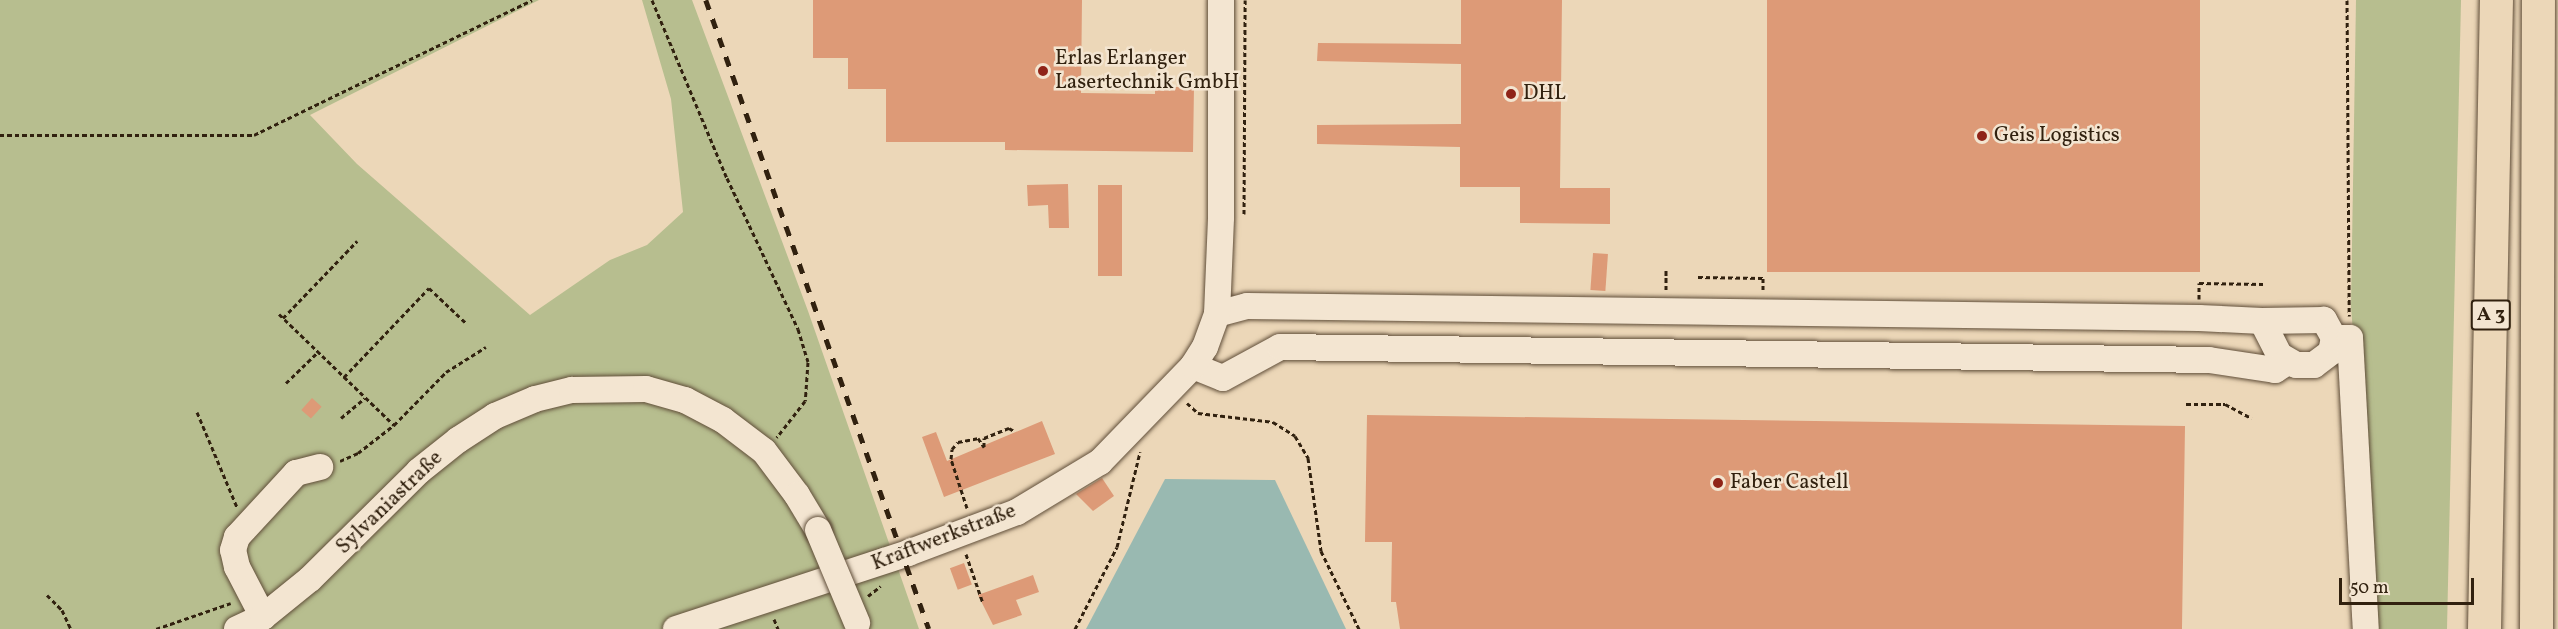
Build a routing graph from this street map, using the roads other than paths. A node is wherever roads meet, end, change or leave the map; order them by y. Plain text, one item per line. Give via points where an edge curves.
1 (1221, 0) edge
2 (2496, 0) edge
3 (2538, 0) edge
4 (1216, 314) junction
5 (2262, 321) junction
6 (2342, 338) junction
7 (2288, 362) junction
8 (1193, 366) junction
9 (320, 467) road end
10 (258, 606) junction
11 (858, 626) edge
12 (237, 629) edge
13 (676, 629) edge
14 (2366, 629) edge
15 (2484, 629) edge
16 (2536, 629) edge

1 - 4 street, Kraftwerkstraße via 1221,217
2 - 15 highway, A 3
3 - 16 highway, A 3
4 - 5 street via 1247,306
4 - 8 street, Kraftwerkstraße via 1205,347
5 - 6 street via 2317,318
5 - 7 street via 2279,355
6 - 7 street via 2321,361 2304,366
6 - 14 street
7 - 8 street via 2275,370 2209,360 1280,347 1223,378
8 - 13 street, Kraftwerkstraße via 1100,462 968,537
9 - 10 street via 296,473 245,525 233,550
10 - 11 street, Sylvaniastraße, bridge via 326,564 419,471 495,416 572,390 646,389 685,400 764,451 818,530
10 - 12 street, Sylvaniastraße

